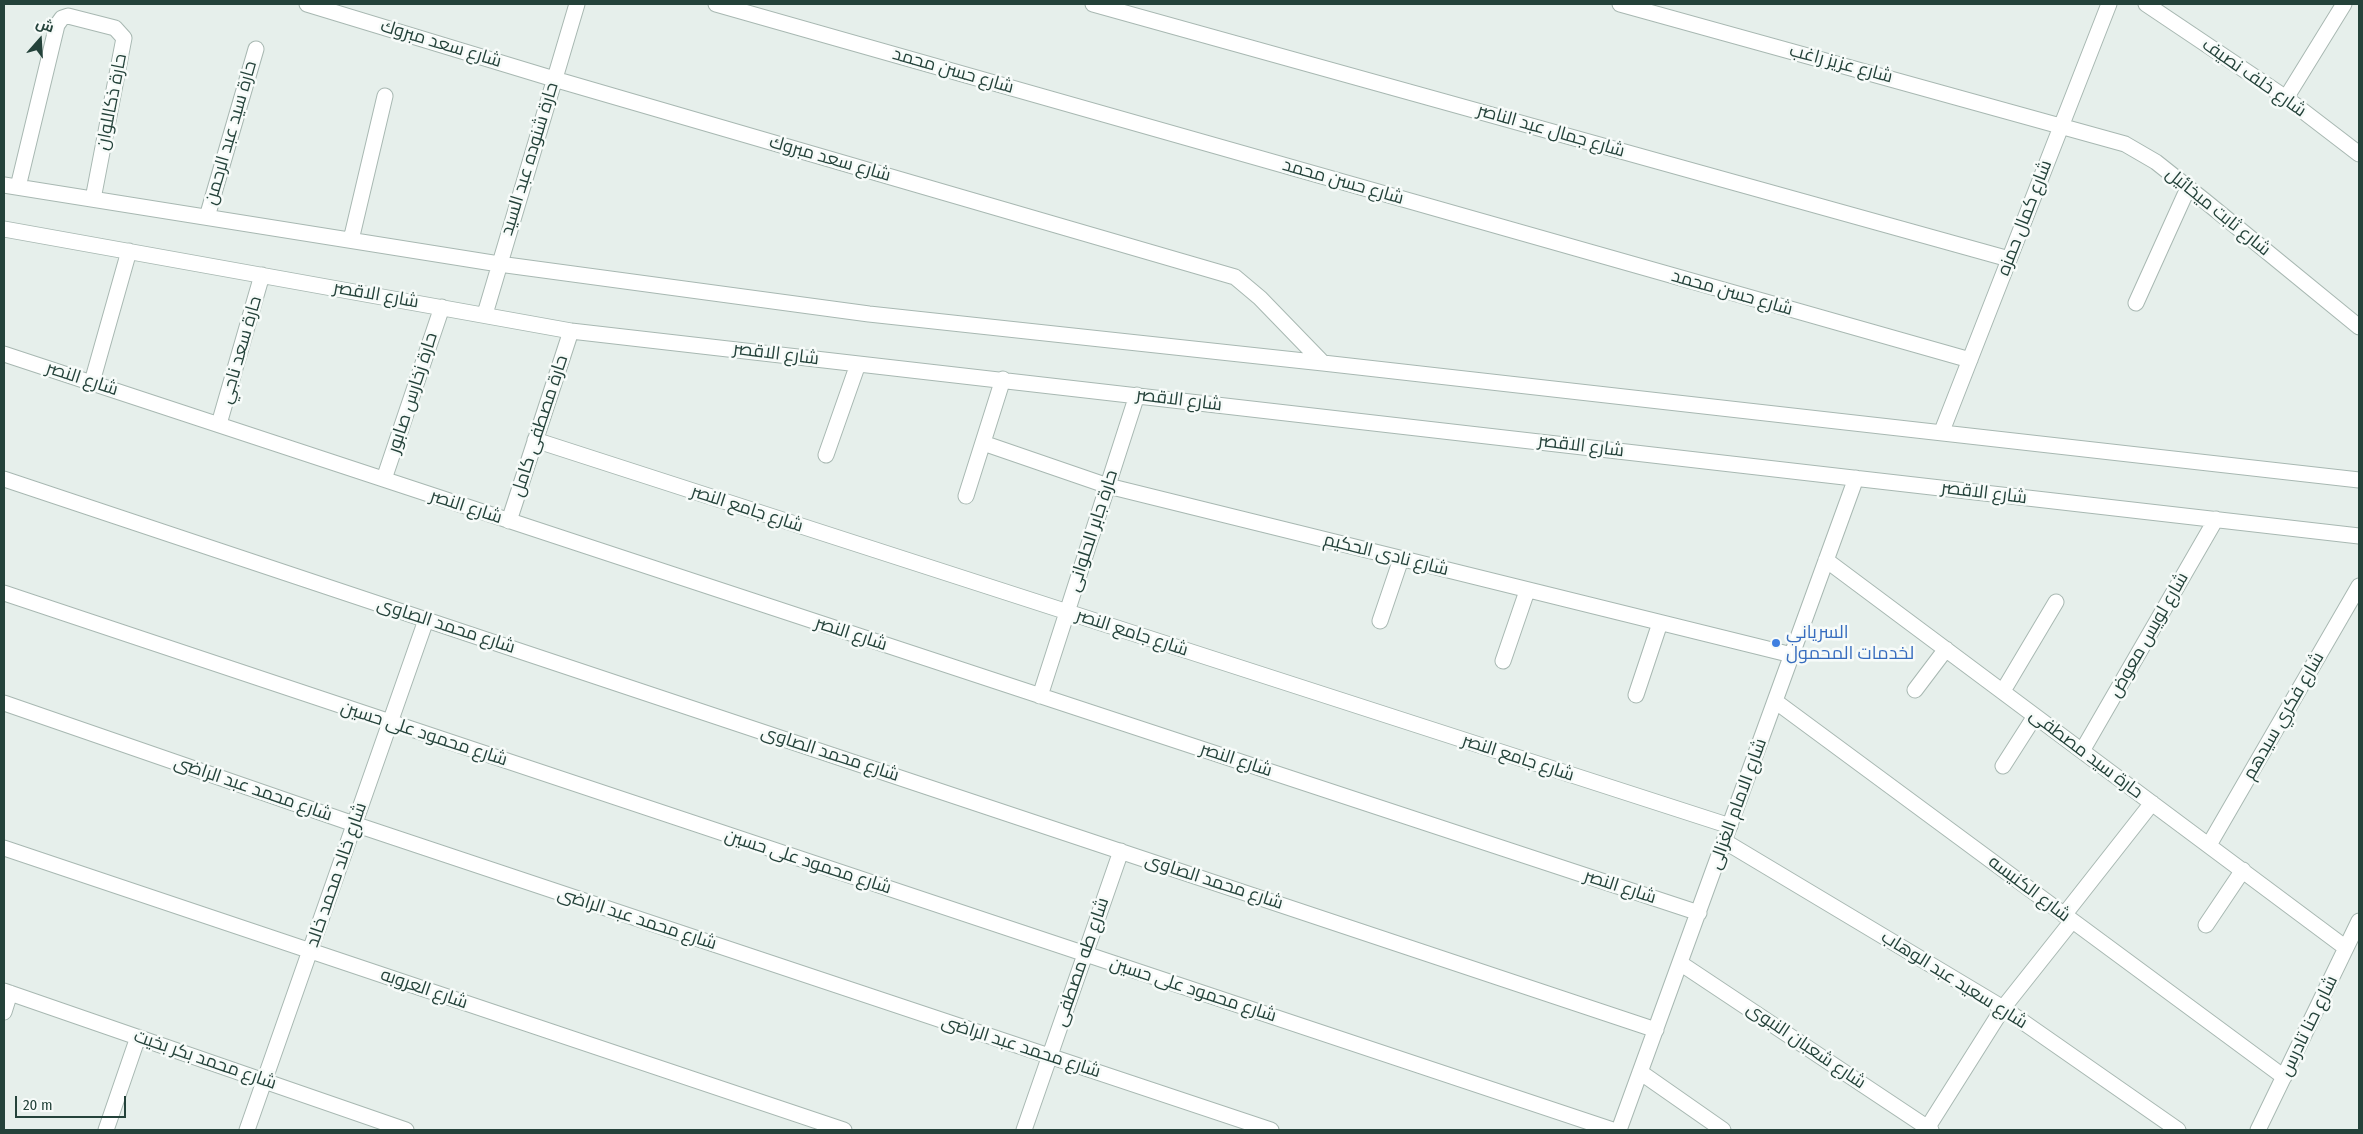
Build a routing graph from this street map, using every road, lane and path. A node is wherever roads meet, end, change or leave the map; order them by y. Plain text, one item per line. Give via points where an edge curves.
1 (307, 4) edge
2 (577, 4) edge
3 (716, 4) edge
4 (1093, 4) edge
5 (1620, 4) edge
6 (2109, 4) edge
7 (2146, 4) edge
8 (2344, 4) edge
9 (256, 49) dead end
10 (554, 79) junction
11 (385, 96) dead end
12 (2286, 98) junction
13 (2062, 124) junction
14 (2359, 154) edge
15 (11, 186) edge
16 (2188, 188) junction
17 (93, 199) junction
18 (207, 217) junction
19 (5, 232) edge
20 (351, 240) junction
21 (129, 251) junction
22 (2009, 259) junction
23 (499, 264) junction
24 (262, 275) junction
25 (2136, 303) dead end
26 (442, 306) junction
27 (485, 314) junction
28 (2359, 327) edge
29 (571, 331) junction
30 (4, 354) edge
31 (1970, 360) junction
32 (1323, 362) junction
33 (858, 364) junction
34 (1003, 379) junction
35 (92, 382) junction
36 (1137, 395) junction
37 (219, 424) junction
38 (1942, 432) junction
39 (535, 440) junction
40 (983, 443) junction
41 (826, 455) dead end
42 (1856, 478) junction
43 (4, 479) edge
44 (384, 479) junction
45 (2359, 480) edge
46 (1108, 486) junction
47 (966, 496) dead end
48 (2216, 519) junction
49 (509, 521) junction
50 (2359, 536) edge
51 (1401, 559) junction
52 (1826, 560) junction
53 (2359, 586) edge
54 (1527, 590) junction
55 (4, 593) edge
56 (2056, 602) dead end
57 (1067, 612) junction
58 (426, 620) junction
59 (1380, 621) dead end
60 (1660, 623) junction
61 (1946, 649) junction
62 (1792, 656) junction
63 (1503, 661) dead end
64 (1915, 690) dead end
65 (2002, 691) junction
66 (1636, 695) dead end
67 (1040, 696) junction
68 (1775, 701) junction
69 (4, 703) edge
70 (2035, 716) junction
71 (390, 723) junction
72 (2082, 751) junction
73 (2003, 766) dead end
74 (2152, 803) junction
75 (354, 824) junction
76 (1730, 826) junction
77 (1724, 841) junction
78 (2208, 846) junction
79 (4, 848) edge
80 (1121, 851) junction
81 (2243, 870) junction
82 (1698, 913) junction
83 (2068, 918) junction
84 (2359, 921) edge
85 (2206, 925) dead end
86 (2346, 948) junction
87 (310, 950) junction
88 (1085, 954) junction
89 (1680, 963) junction
90 (7, 992) edge
91 (2003, 1008) junction
92 (4, 1012) edge
93 (1656, 1030) junction
94 (138, 1037) junction
95 (1050, 1057) junction
96 (1640, 1072) junction
97 (2284, 1077) junction
98 (264, 1081) junction
99 (1928, 1129) edge
100 (106, 1130) edge
101 (247, 1130) edge
102 (406, 1130) edge
103 (844, 1130) edge
104 (1024, 1130) edge
105 (1271, 1130) edge
106 (1613, 1130) edge
107 (1619, 1130) edge
108 (1723, 1130) edge
109 (2178, 1130) edge
110 (2258, 1130) edge

1 - 10 street, شارع سعد مبروك
2 - 10 street, حارة شنوده عبد السيد
3 - 31 street, شارع حسن محمد
4 - 22 street, شارع جمال عبد الناصر
5 - 13 street, شارع عزيز راغب
6 - 13 street, شارع كمال حمزه
7 - 12 street, شارع خلف نصيف
8 - 12 street
9 - 18 street, حارة سيد عبد الرحمن
10 - 23 street, حارة شنوده عبد السيد
10 - 32 street, شارع سعد مبروك via 1235,276
11 - 20 street
12 - 14 street, شارع خلف نصيف
13 - 16 street, شارع ثابت ميخائيل via 2125,144 2156,162
13 - 22 street, شارع كمال حمزه
15 - 17 street
15 - 17 street, حارة ذكاللوان via 56,25 68,16 115,28 124,38
16 - 25 street
16 - 28 street, شارع ثابت ميخائيل
17 - 18 street
18 - 20 street
19 - 21 street, شارع الاقصر
20 - 23 street
21 - 24 street, شارع الاقصر
21 - 35 street
22 - 31 street, شارع كمال حمزه
23 - 27 street, حارة شنوده عبد السيد
23 - 32 street via 870,314
24 - 26 street, شارع الاقصر
24 - 37 street, حارة سعد ناجي
26 - 27 street, شارع الاقصر
26 - 44 street, حارة زخارس صابور
27 - 29 street, شارع الاقصر
29 - 33 street, شارع الاقصر
29 - 39 street, حارة مصطفى كامل
30 - 35 street, شارع النصر
31 - 38 street, شارع كمال حمزه
32 - 38 street
33 - 34 street, شارع الاقصر
33 - 41 street
34 - 36 street, شارع الاقصر
34 - 40 street
35 - 37 street, شارع النصر
36 - 42 street, شارع الاقصر
36 - 46 street, حارة جابر الحلوانى
37 - 44 street, شارع النصر
38 - 45 street
39 - 49 street, حارة مصطفى كامل
39 - 57 street, شارع جامع النصر
40 - 46 street, شارع نادى الحكيم
40 - 47 street
42 - 48 street, شارع الاقصر
42 - 52 street, شارع الامام الغزالى
43 - 58 street, شارع محمد الصاوى
44 - 49 street, شارع النصر
46 - 51 street, شارع نادى الحكيم
46 - 57 street, حارة جابر الحلوانى
48 - 50 street, شارع الاقصر
48 - 72 street, شارع لويس معوض
49 - 67 street, شارع النصر
51 - 54 street, شارع نادى الحكيم
51 - 59 street
52 - 61 street, حارة سيد مصطفى
52 - 62 street, شارع الامام الغزالى
53 - 78 street, شارع فكري سيدهم
54 - 60 street, شارع نادى الحكيم
54 - 63 street
55 - 71 street, شارع محمود على حسين
56 - 65 street
57 - 67 street, حارة جابر الحلوانى
57 - 76 street, شارع جامع النصر
58 - 71 street, شارع خالد محمد خالد
58 - 80 street, شارع محمد الصاوى
60 - 62 street, شارع نادى الحكيم
60 - 66 street
61 - 64 street
61 - 65 street, حارة سيد مصطفى
62 - 68 street, شارع الامام الغزالى
65 - 70 street, حارة سيد مصطفى
67 - 82 street, شارع النصر
68 - 76 street, شارع الامام الغزالى
68 - 83 street, شارع الكنيسه
69 - 75 street, شارع محمد عبد الراضى
70 - 72 street, حارة سيد مصطفى
70 - 73 street
71 - 75 street, شارع خالد محمد خالد
71 - 88 street, شارع محمود على حسين
72 - 74 street, حارة سيد مصطفى
74 - 78 street, حارة سيد مصطفى
74 - 83 street
75 - 87 street, شارع خالد محمد خالد
75 - 95 street, شارع محمد عبد الراضى
76 - 77 street, شارع الامام الغزالى
77 - 82 street, شارع الامام الغزالى
77 - 91 street, شارع سعيد عبد الوهاب
78 - 81 street, حارة سيد مصطفى
79 - 87 street, شارع العروبه
80 - 88 street, شارع طه مصطفى
80 - 93 street, شارع محمد الصاوى
81 - 85 street
81 - 86 street, حارة سيد مصطفى
82 - 89 street, شارع الامام الغزالى
83 - 91 street
83 - 97 street, شارع الكنيسه
84 - 86 street, شارع حنا تادرس
86 - 97 street, شارع حنا تادرس
87 - 98 street, شارع خالد محمد خالد
87 - 103 street, شارع العروبه
88 - 95 street, شارع طه مصطفى
88 - 106 street, شارع محمود على حسين
89 - 93 street, شارع الامام الغزالى
89 - 99 street, شارع شعبان النبوى
90 - 92 street
90 - 94 street, شارع محمد بكر بخيت
91 - 99 street
91 - 109 street, شارع سعيد عبد الوهاب
93 - 96 street, شارع الامام الغزالى
94 - 98 street, شارع محمد بكر بخيت
94 - 100 street
95 - 104 street, شارع طه مصطفى
95 - 105 street, شارع محمد عبد الراضى
96 - 107 street, شارع الامام الغزالى
96 - 108 street
97 - 110 street, شارع حنا تادرس
98 - 101 street, شارع خالد محمد خالد
98 - 102 street, شارع محمد بكر بخيت

